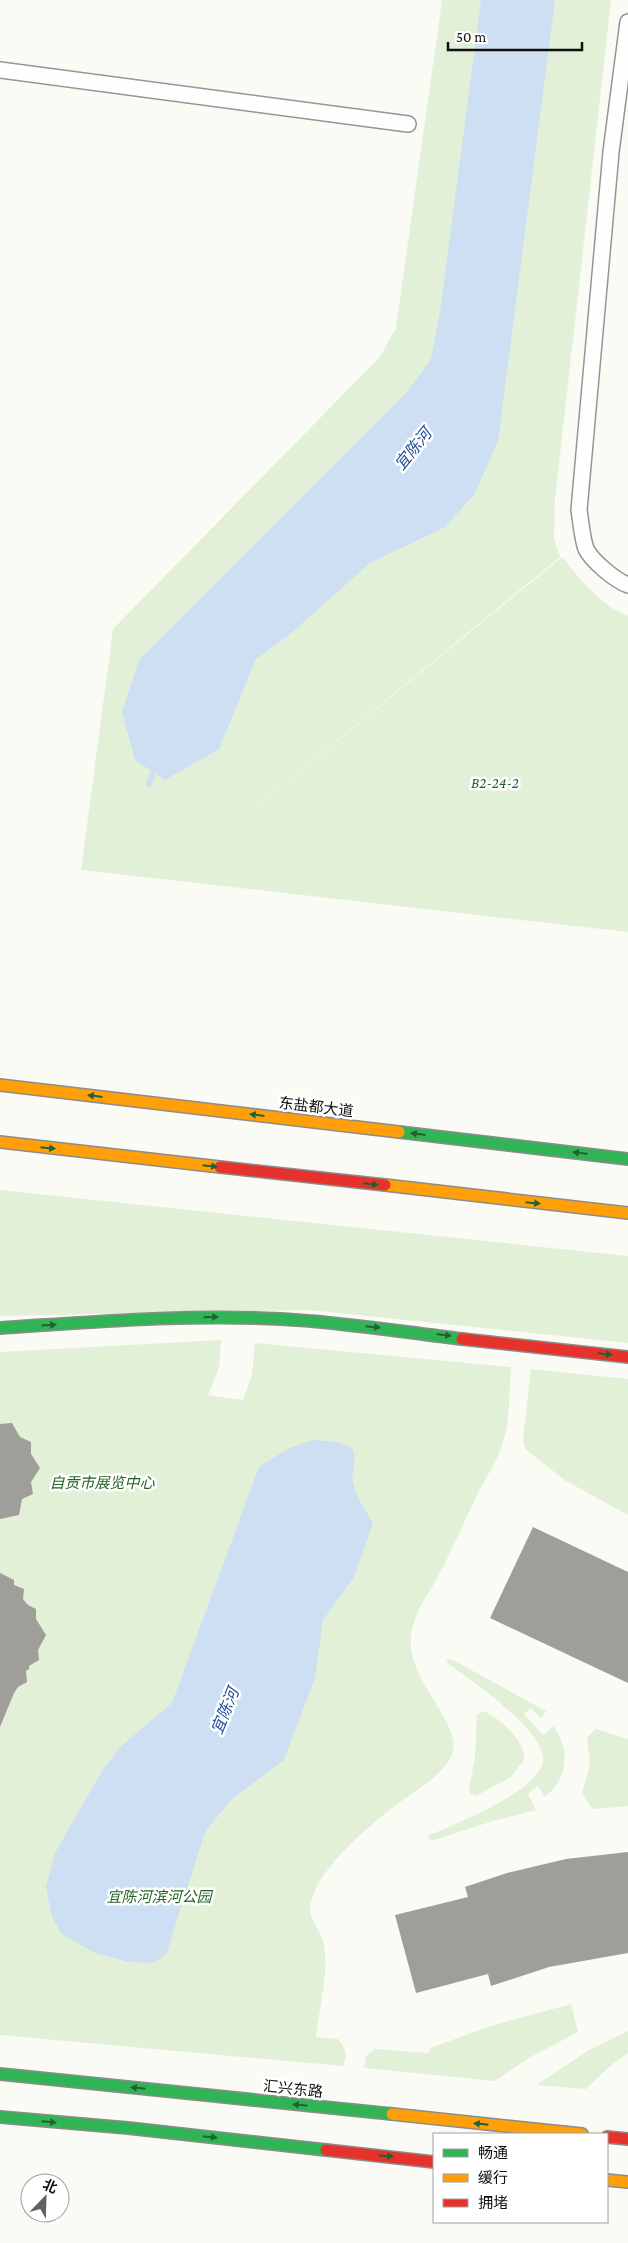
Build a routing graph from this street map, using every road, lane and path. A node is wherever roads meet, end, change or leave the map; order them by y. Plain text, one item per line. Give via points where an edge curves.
1 (628, 22) edge
2 (0, 70) edge
3 (408, 124) dead end
4 (628, 585) edge
5 (0, 1085) edge
6 (0, 1142) edge
7 (582, 1142) dead end
8 (508, 1145) junction
9 (628, 1159) edge
10 (628, 1214) edge
11 (0, 1328) edge
12 (628, 1356) edge
13 (0, 2074) edge
14 (0, 2117) edge
15 (572, 2133) edge
16 (608, 2137) edge
17 (628, 2139) edge
18 (433, 2162) edge
19 (608, 2180) edge
20 (628, 2182) edge

1 - 4 street via 610,161 579,510 586,550 604,570
2 - 3 street
8 -> 5 main road, 东盐都大道
6 -> 10 main road
7 - 8 main road
9 -> 8 main road, 东盐都大道
11 -> 12 main road via 170,1318 283,1318
15 -> 13 main road, 汇兴东路
14 -> 18 main road
16 - 17 main road
19 - 20 main road

